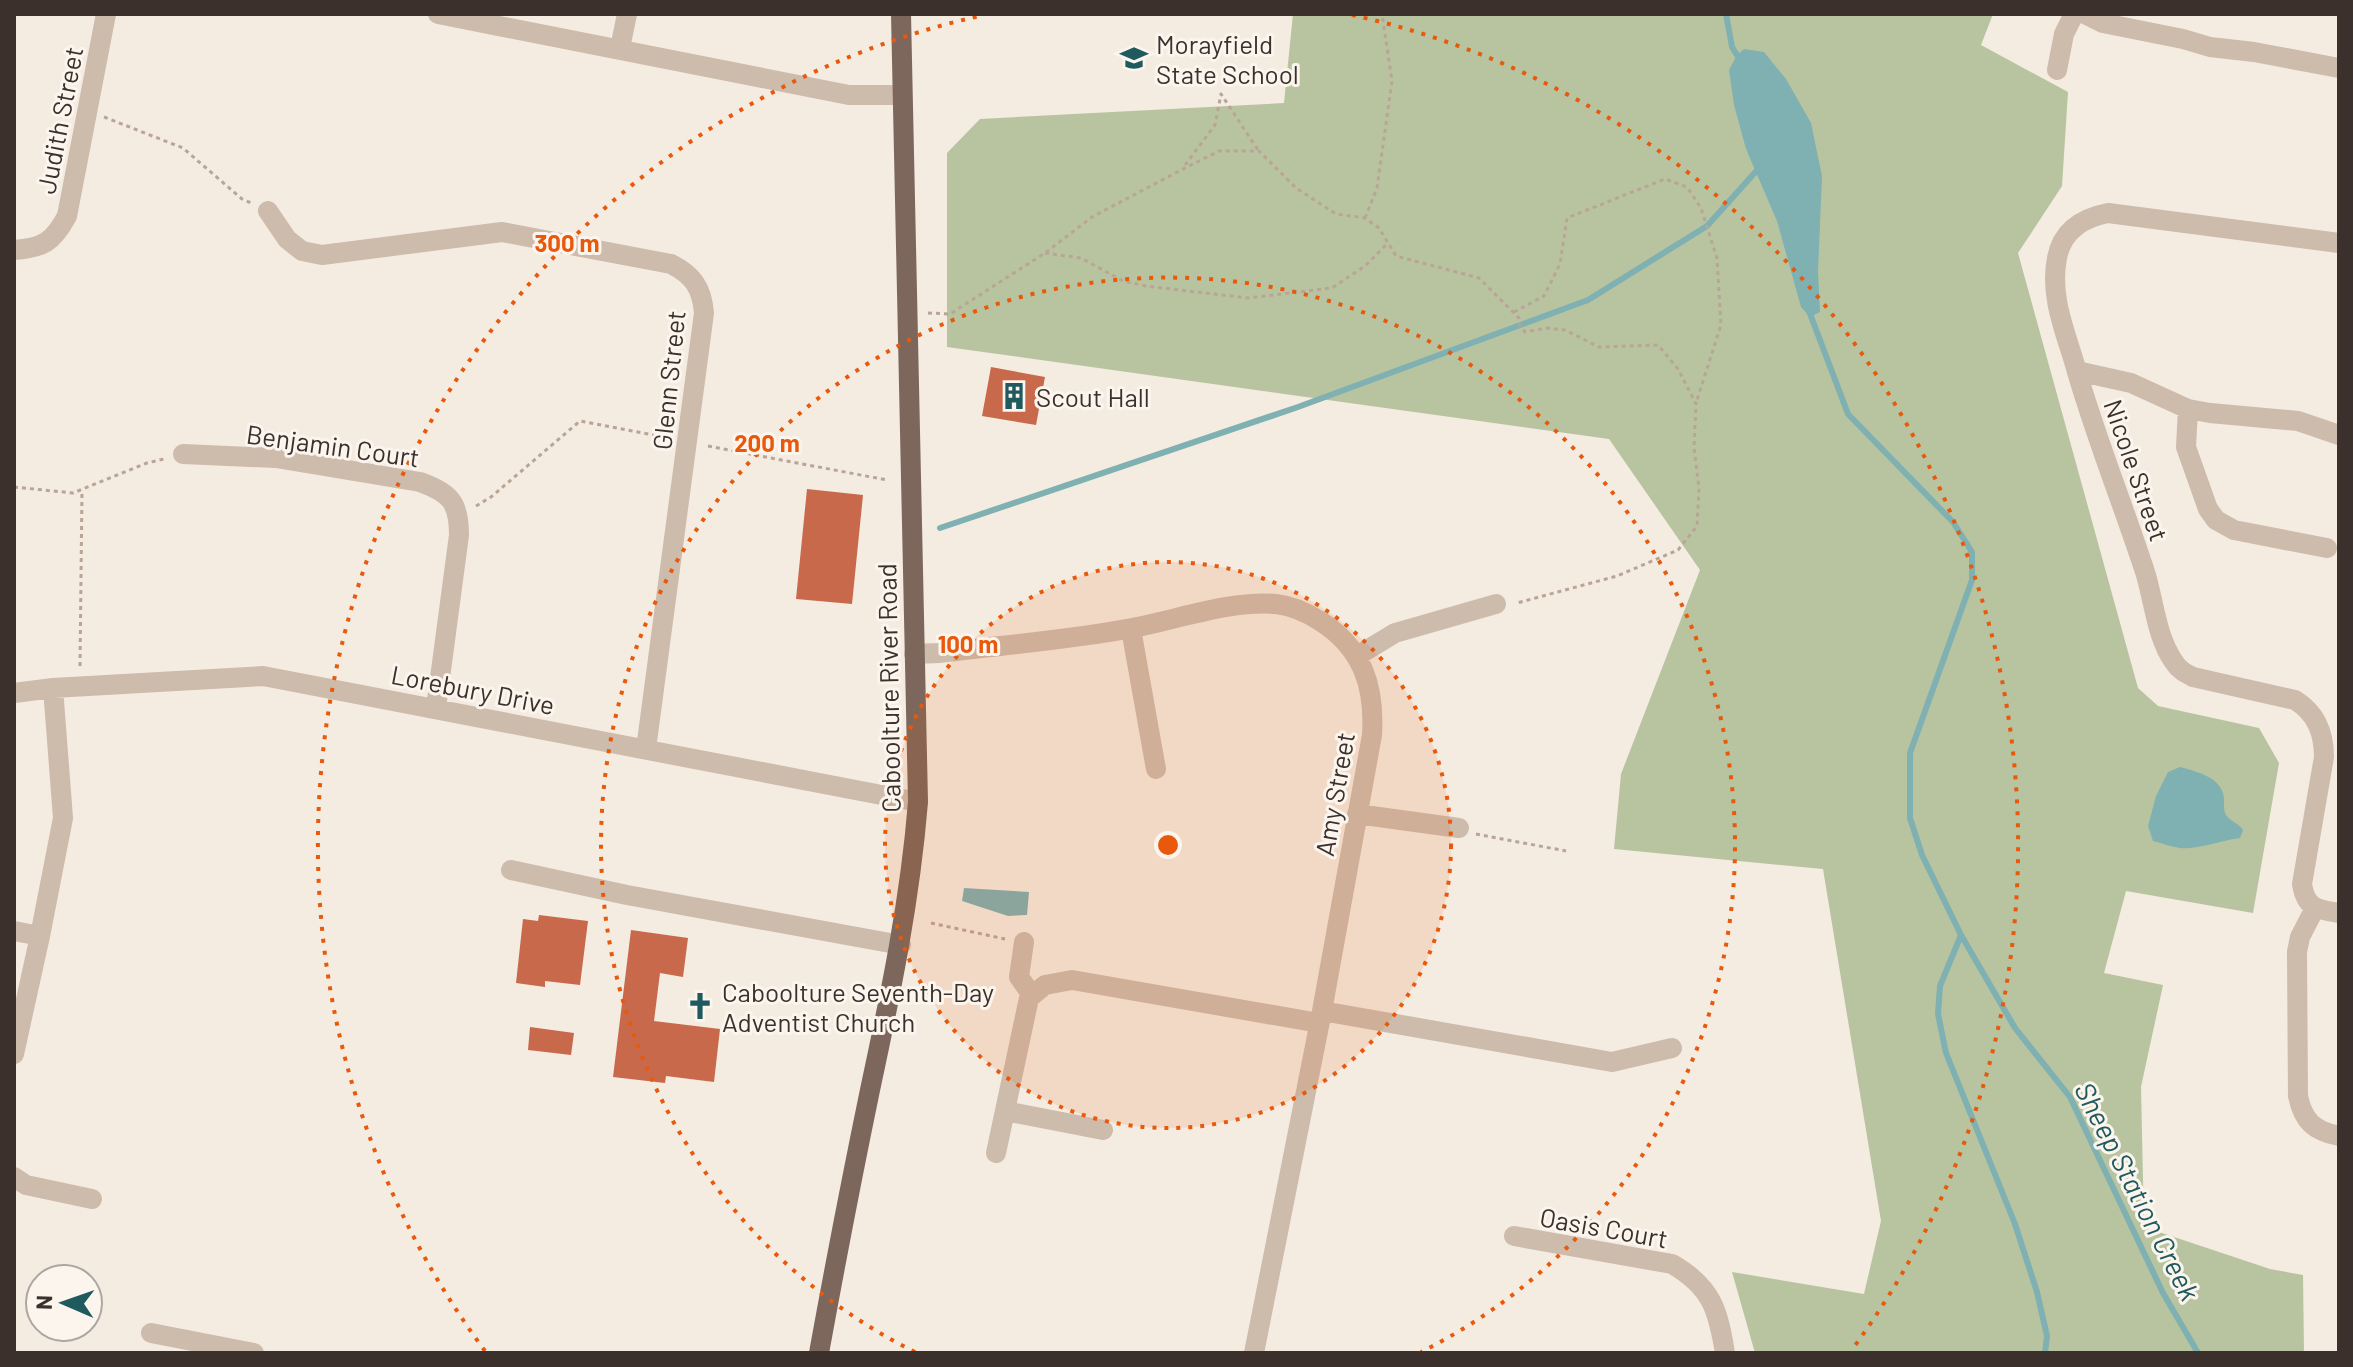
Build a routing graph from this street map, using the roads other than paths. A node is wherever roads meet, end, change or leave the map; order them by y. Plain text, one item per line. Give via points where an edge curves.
1 (106, 14) edge
2 (438, 14) edge
3 (627, 14) edge
4 (901, 14) edge
5 (2074, 14) edge
6 (2085, 14) edge
7 (620, 48) junction
8 (2339, 68) edge
9 (2057, 70) dead end
10 (902, 95) junction
11 (268, 211) road end
12 (2339, 243) edge
13 (14, 250) edge
14 (2077, 371) junction
15 (2188, 409) junction
16 (2339, 435) edge
17 (183, 454) road end
18 (2327, 548) dead end
19 (1496, 604) road end
20 (1131, 629) junction
21 (914, 654) junction
22 (1357, 656) junction
23 (53, 688) junction
24 (14, 693) edge
25 (436, 708) junction
26 (2330, 730) edge
27 (646, 749) junction
28 (1156, 769) dead end
29 (918, 802) junction
30 (1357, 814) junction
31 (1459, 828) road end
32 (511, 870) dead end
33 (2310, 904) junction
34 (2339, 913) edge
35 (14, 931) edge
36 (40, 936) junction
37 (901, 945) junction
38 (1023, 947) road end
39 (1032, 995) junction
40 (1321, 1017) junction
41 (1672, 1048) dead end
42 (14, 1054) edge
43 (1005, 1111) junction
44 (1103, 1130) dead end
45 (2339, 1136) edge
46 (996, 1153) dead end
47 (14, 1177) edge
48 (92, 1199) dead end
49 (1514, 1236) dead end
50 (151, 1333) dead end
51 (254, 1353) edge
52 (819, 1353) edge
53 (1254, 1353) edge
54 (1725, 1353) edge

1 - 13 street, Judith Street via 67,216 50,241
2 - 7 street
3 - 7 street
4 - 10 main road, Caboolture River Road
5 - 9 street
6 - 8 street via 2103,23 2210,47
7 - 10 street via 849,95
10 - 21 main road, Caboolture River Road
11 - 27 street, Glenn Street via 287,239 302,251 322,255 502,232 671,264 696,282 704,313
12 - 14 street, Nicole Street via 2108,213 2082,221 2062,242 2055,277 2056,300
14 - 15 street via 2131,383
14 - 26 street, Nicole Street via 2173,662 2193,677 2295,700
15 - 16 street via 2298,421
15 - 18 street via 2186,447 2216,520 2234,530
17 - 25 street, Benjamin Court via 276,458 420,482 451,499 459,515 459,535
19 - 22 street via 1395,633
20 - 21 street, Amy Street
20 - 22 street, Amy Street via 1239,606 1275,604 1303,609 1346,640
20 - 28 street
21 - 29 main road, Caboolture River Road
22 - 30 street, Amy Street via 1374,714
23 - 24 street, Lorebury Drive
23 - 25 street, Lorebury Drive via 263,676
23 - 36 street via 63,818
25 - 27 street, Lorebury Drive
26 - 33 street, Nicole Street via 2302,873
27 - 29 street, Lorebury Drive
29 - 37 main road, Caboolture River Road
30 - 31 street
30 - 40 street, Amy Street
32 - 37 street
33 - 34 street
33 - 45 street via 2297,952 2298,1096 2311,1124
35 - 36 street
36 - 42 street
37 - 52 main road, Caboolture River Road
38 - 39 street via 1019,977
39 - 40 street via 1045,985 1072,980
39 - 43 street
40 - 41 street via 1612,1062
40 - 53 street, Amy Street
43 - 44 street
43 - 46 street
47 - 48 street via 26,1185
49 - 54 street, Oasis Court via 1672,1264 1704,1287 1715,1305
50 - 51 street

